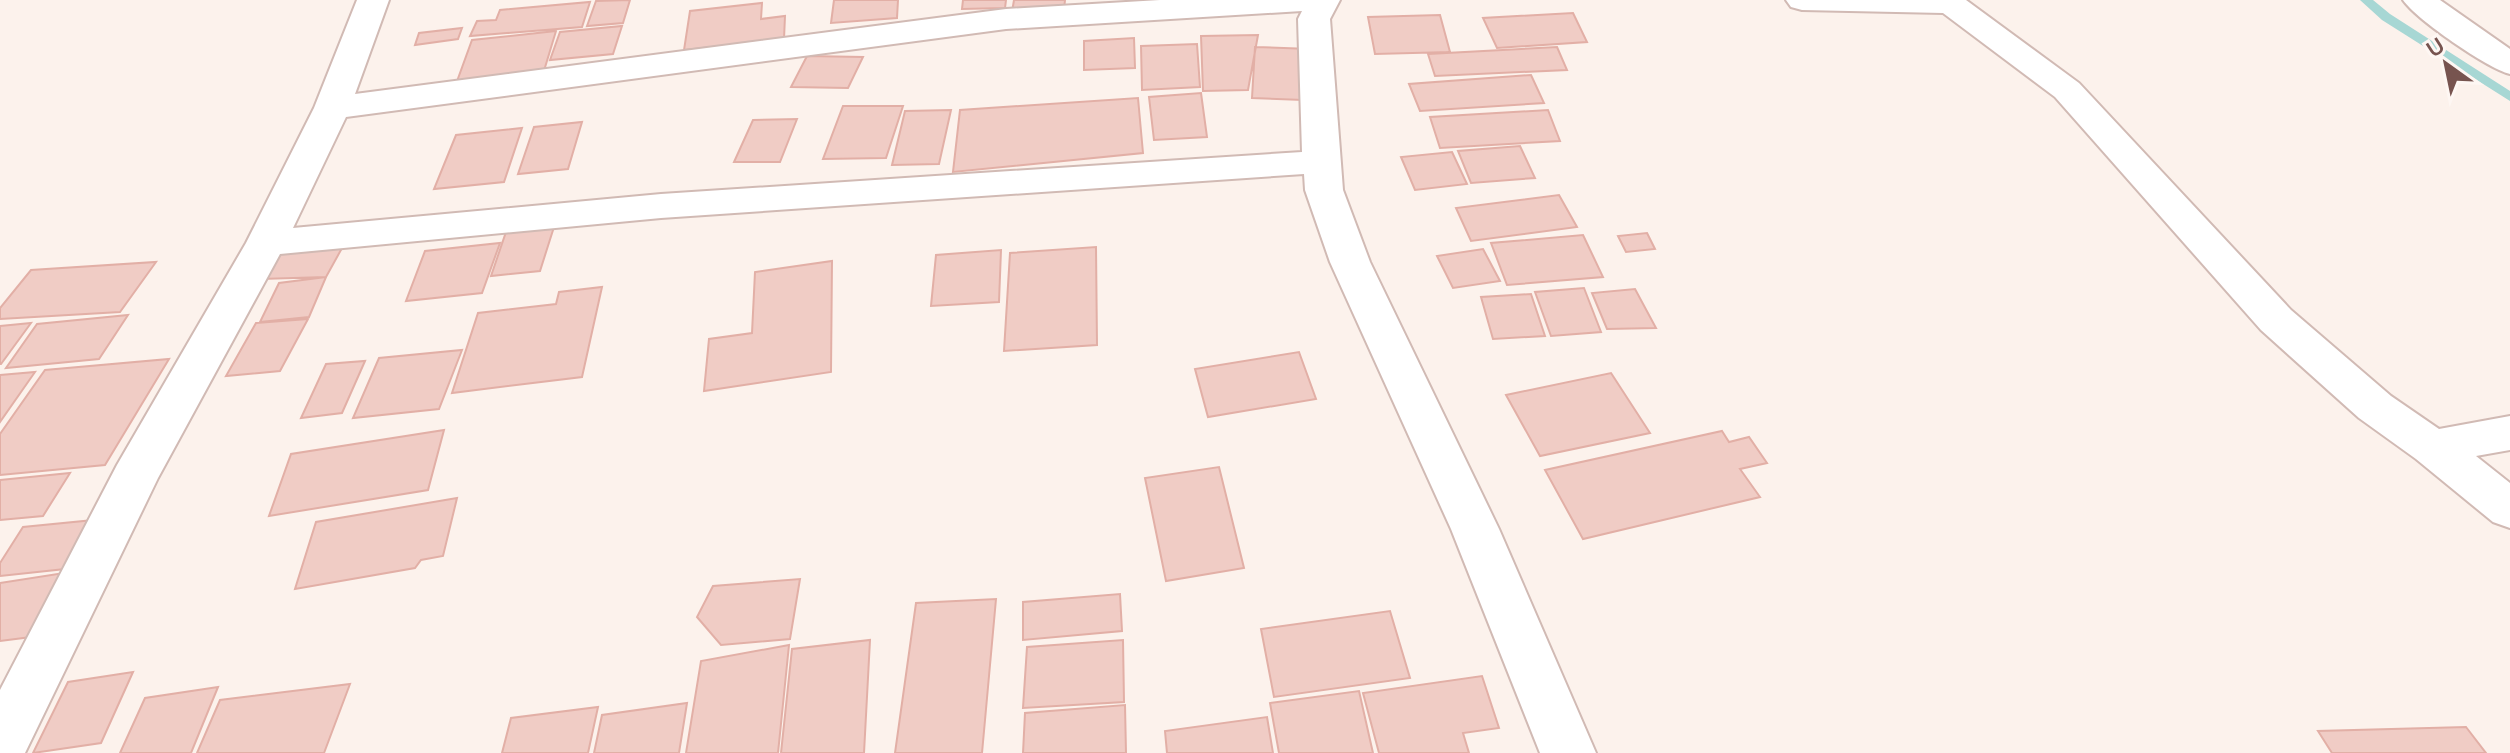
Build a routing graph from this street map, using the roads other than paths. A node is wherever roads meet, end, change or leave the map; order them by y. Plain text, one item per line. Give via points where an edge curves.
1 (373, 0) edge
2 (1322, 0) edge
3 (1802, 0) edge
4 (2419, 0) edge
5 (1946, 2) edge
6 (2510, 64) edge
7 (332, 108) junction
8 (1322, 162) junction
9 (266, 243) junction
10 (2510, 433) edge
11 (2432, 447) junction
12 (2510, 509) edge
13 (0, 746) edge
14 (1568, 753) edge

1 - 7 street
2 - 7 street via 1006,19
2 - 8 street via 1314,19
3 - 5 street
4 - 6 street
5 - 11 street via 2067,90 2276,320 2375,407
7 - 9 street
8 - 9 street via 892,189
8 - 14 street via 1324,190 1350,262 1475,529
9 - 13 street via 134,478
10 - 11 street
11 - 12 street

